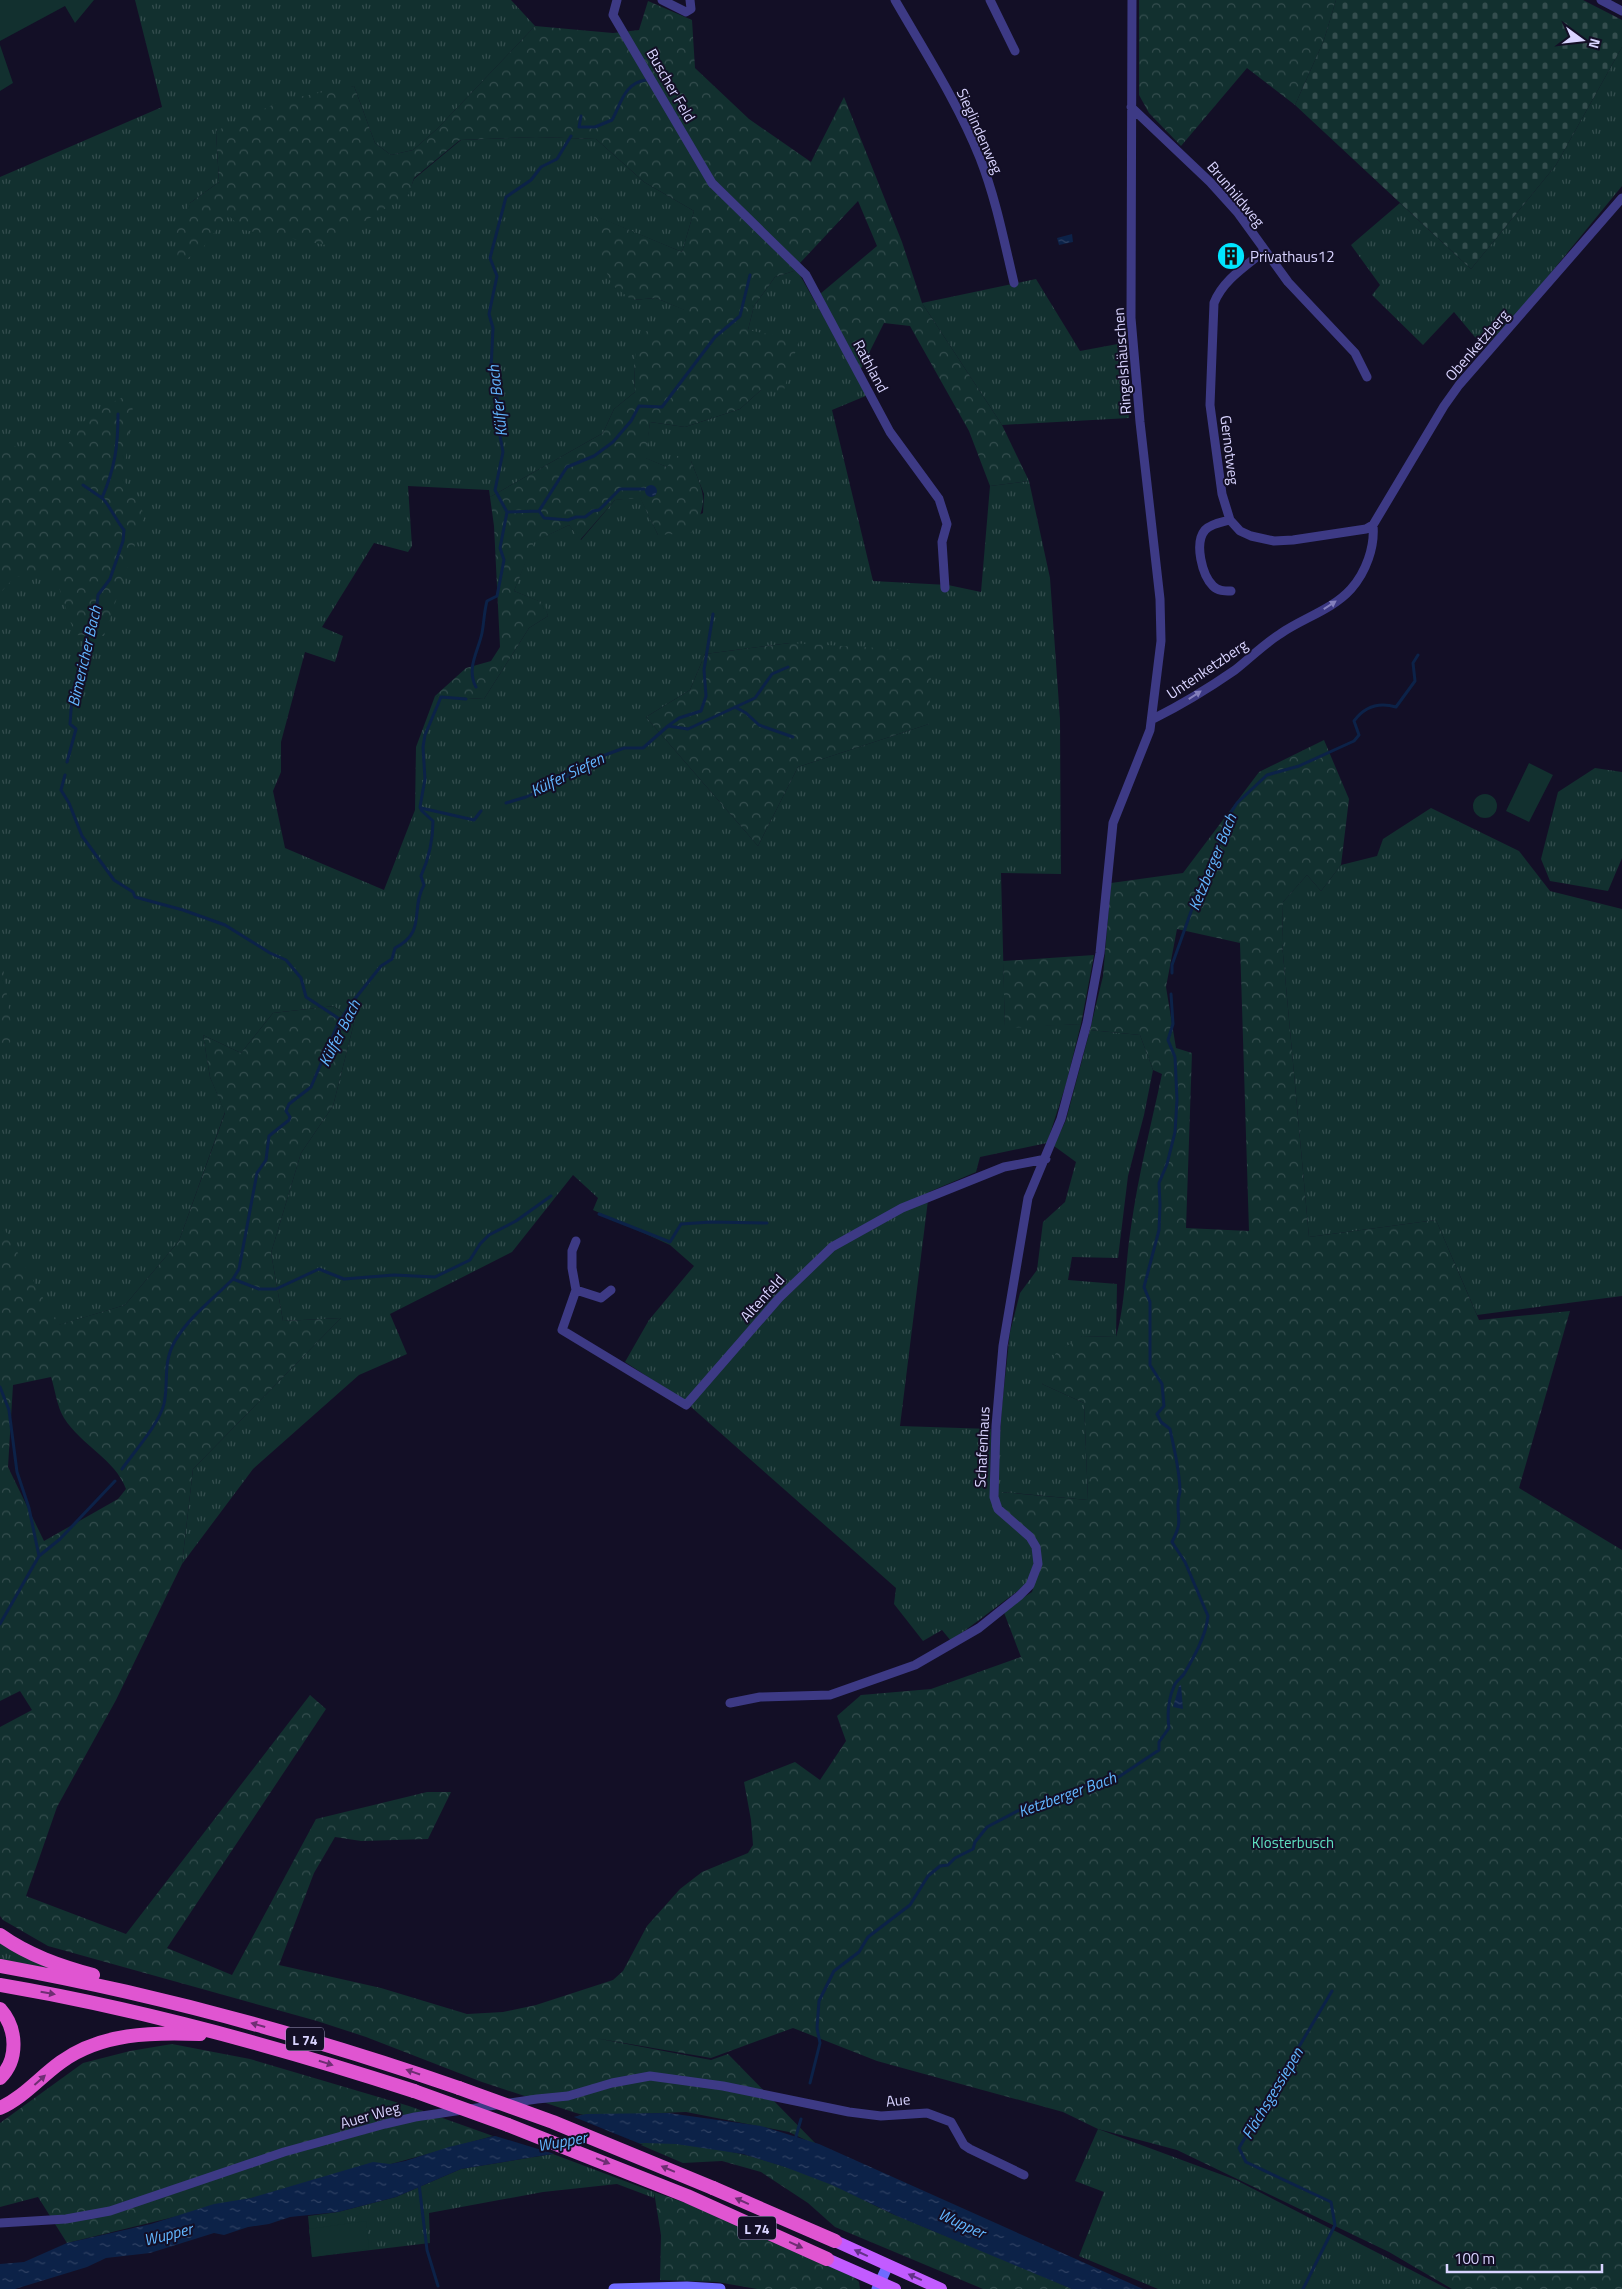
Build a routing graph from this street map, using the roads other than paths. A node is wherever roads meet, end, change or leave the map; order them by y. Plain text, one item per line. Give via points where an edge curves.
1 (618, 0) edge
2 (662, 0) edge
3 (690, 0) edge
4 (895, 0) edge
5 (990, 0) edge
6 (1132, 0) edge
7 (1601, 0) edge
8 (1622, 11) edge
9 (1015, 51) dead end
10 (1132, 107) junction
11 (712, 183) joint
12 (1622, 198) edge
13 (1264, 251) junction
14 (1014, 283) dead end
15 (1367, 377) dead end
16 (1230, 520) junction
17 (1373, 525) junction
18 (944, 588) dead end
19 (1231, 591) dead end
20 (1153, 719) junction
21 (1046, 1159) junction
22 (576, 1241) dead end
23 (576, 1290) junction
24 (611, 1290) dead end
25 (730, 1703) dead end
26 (0, 1935) edge
27 (0, 1966) edge
28 (0, 1985) edge
29 (150, 1997) junction
30 (0, 2009) edge
31 (229, 2036) junction
32 (0, 2078) edge
33 (754, 2092) joint
34 (0, 2108) edge
35 (1024, 2175) dead end
36 (0, 2223) edge
37 (835, 2241) joint
38 (827, 2259) joint
39 (888, 2265) junction
40 (878, 2286) edge
41 (614, 2289) edge
42 (720, 2289) edge
43 (895, 2289) edge
44 (941, 2289) edge

1 - 11 street, Buscher Feld via 613,15
2 - 3 street via 686,12 691,10
4 - 14 street, Sieglindenweg via 980,158 996,205
5 - 9 street
6 - 10 street, Ringelshäuschen
7 - 8 street
10 - 13 street, Brunhildweg via 1210,182 1238,213
10 - 20 street, Ringelshäuschen via 1131,318 1160,599 1161,641
11 - 18 street, Rathland via 806,275 890,432 939,499 947,524 942,542
12 - 17 street, Obenketzberg via 1454,392
13 - 15 street, Brunhildweg via 1288,282 1355,353
13 - 16 street, Gernotweg via 1229,280 1214,303 1210,405 1222,494
16 - 17 street via 1250,536 1274,541 1348,532
16 - 19 street via 1210,526 1204,531 1200,544 1202,568 1212,586 1221,591
20 -> 17 street, Untenketzberg via 1234,670 1280,633 1329,607 1351,590 1361,576 1373,546
20 - 21 street, Schafenhaus via 1148,739 1115,815 1093,997 1075,1071
21 - 23 street, Altenfeld via 1004,1167 902,1208 832,1246 780,1298 686,1405 562,1330
21 - 25 street, Schafenhaus via 1028,1198 1005,1332 993,1491 998,1508 1036,1546 1038,1564 1030,1585 979,1628 915,1665 830,1695 760,1697
22 - 23 street, Altenfeld via 572,1268
23 - 24 street via 601,1298
26 - 29 highway, L 74 via 35,1956 110,1979
27 - 29 highway, L 74
28 -> 31 highway, L 74 via 63,1996
37 -> 29 highway, L 74, bridge via 562,2125 459,2088 351,2052
30 - 32 highway via 11,2026 14,2041 11,2061
34 -> 31 highway, L 74 via 22,2095 62,2062 112,2039 183,2033
31 -> 38 highway, L 74, bridge via 414,2091 589,2156
33 - 35 street, Aue via 812,2106 881,2116 922,2112 936,2115 951,2122 968,2148
33 - 36 street, Auer Weg via 676,2078 633,2078 568,2096 385,2124 284,2152 110,2211 66,2219
39 -> 37 main road, L 74
38 - 40 main road, L 74
39 - 40 main road
44 -> 39 main road, L 74
40 - 43 main road, L 74
41 - 42 main road

